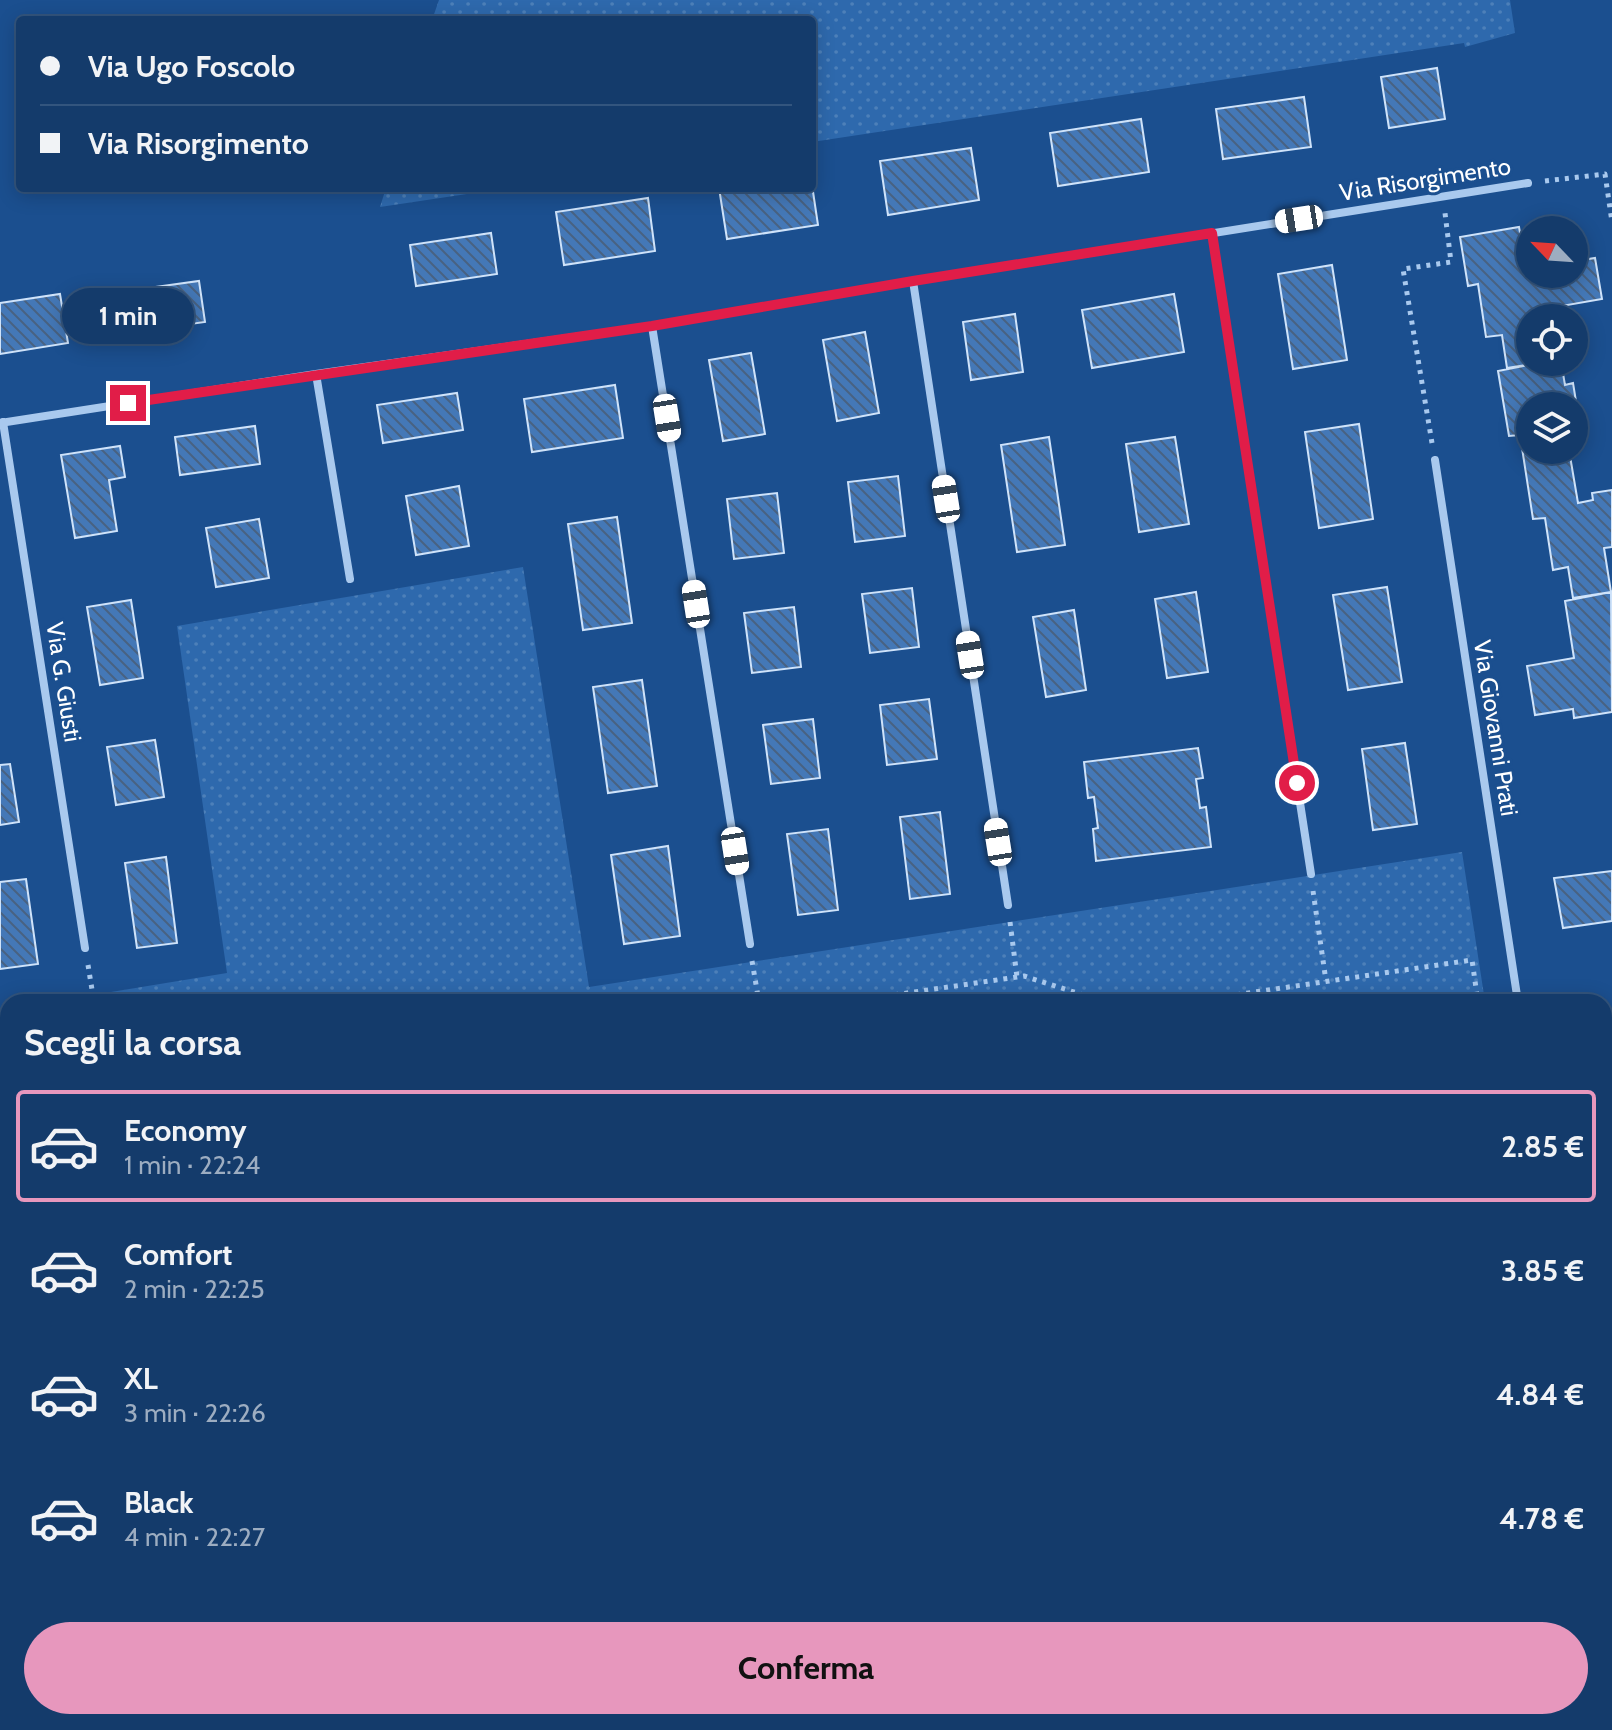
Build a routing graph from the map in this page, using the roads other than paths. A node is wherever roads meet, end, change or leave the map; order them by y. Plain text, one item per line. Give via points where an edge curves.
1 (1528, 183) road end
2 (1212, 233) junction
3 (913, 281) junction
4 (652, 326) junction
5 (316, 374) junction
6 (2, 423) edge
7 (1435, 460) road end
8 (350, 579) dead end
9 (1311, 874) road end
10 (1008, 905) road end
11 (750, 944) road end
12 (85, 948) road end
13 (1517, 994) edge

1 - 2 street, Via Risorgimento
2 - 3 street, Via Risorgimento
2 - 9 street
3 - 4 street, Via Risorgimento
3 - 10 street
4 - 5 street, Via Risorgimento
4 - 11 street
5 - 6 street, Via Risorgimento
5 - 8 street
6 - 12 street, Via G. Giusti
7 - 13 street, Via Giovanni Prati

